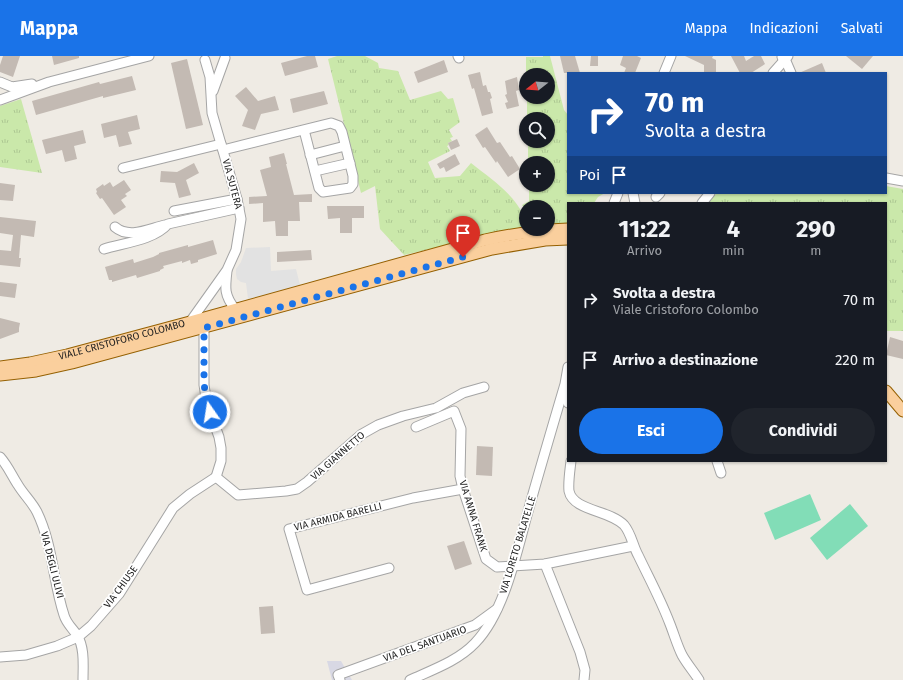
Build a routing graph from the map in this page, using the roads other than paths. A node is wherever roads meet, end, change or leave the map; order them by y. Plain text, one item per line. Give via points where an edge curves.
1 (149, 56) edge
2 (670, 56) edge
3 (203, 57) edge
4 (225, 57) edge
5 (785, 57) edge
6 (664, 72) edge
7 (774, 72) edge
8 (791, 72) edge
9 (0, 82) edge
10 (49, 82) junction
11 (211, 96) junction
12 (0, 100) edge
13 (304, 130) junction
14 (345, 146) junction
15 (222, 147) junction
16 (310, 155) junction
17 (350, 163) junction
18 (123, 168) dead end
19 (315, 172) junction
20 (887, 178) edge
21 (903, 181) edge
22 (709, 194) edge
23 (703, 202) edge
24 (238, 204) junction
25 (174, 211) dead end
26 (168, 224) junction
27 (115, 227) dead end
28 (567, 229) edge
29 (567, 239) edge
30 (104, 249) dead end
31 (227, 270) junction
32 (235, 309) junction
33 (190, 322) junction
34 (204, 328) junction
35 (0, 367) edge
36 (567, 371) edge
37 (0, 376) edge
38 (564, 384) junction
39 (484, 387) dead end
40 (887, 392) edge
41 (567, 398) edge
42 (452, 400) junction
43 (887, 400) edge
44 (454, 411) junction
45 (903, 411) edge
46 (903, 419) edge
47 (416, 427) dead end
48 (0, 457) edge
49 (571, 462) edge
50 (717, 462) edge
51 (721, 473) dead end
52 (216, 478) junction
53 (463, 488) junction
54 (633, 546) junction
55 (545, 564) junction
56 (512, 567) junction
57 (389, 568) dead end
58 (499, 608) junction
59 (78, 637) junction
60 (0, 657) edge
61 (83, 680) edge
62 (340, 680) edge
63 (410, 680) edge
64 (584, 680) edge
65 (699, 680) edge

1 - 10 street
2 - 6 street
3 - 4 street via 214,64
3 - 11 street, VIA SUTERA via 210,77
4 - 11 street
5 - 7 street
5 - 8 street
9 - 10 street via 12,87
10 - 12 street
11 - 15 street, VIA SUTERA via 212,113
13 - 14 street via 331,123 339,126
13 - 15 street
13 - 16 street
14 - 16 street
14 - 17 street
15 - 18 street
15 - 24 street, VIA SUTERA
16 - 19 street
17 - 19 street
17 - 19 street via 353,184 350,188 323,192 319,188
20 - 21 street
22 - 23 street
24 - 25 street
24 - 26 street
24 - 31 street, VIA SUTERA via 241,219 236,250
26 - 27 street via 131,233 121,232
26 - 30 street via 155,235
28 - 32 main road, VIALE CRISTOFORO COLOMBO via 540,230 485,240
29 - 34 main road, VIALE CRISTOFORO COLOMBO via 492,249
31 - 32 street via 225,291
31 - 33 street
32 - 33 main road, VIALE CRISTOFORO COLOMBO
33 - 35 main road, VIALE CRISTOFORO COLOMBO via 66,355
34 - 37 main road, VIALE CRISTOFORO COLOMBO via 72,363
34 - 52 street via 204,385 207,404 221,448
36 - 38 street, VIA LORETO BALATELLE
38 - 41 street
38 - 56 street, VIA LORETO BALATELLE
39 - 42 street, VIA GIANNETTO via 463,393
40 - 45 main road
42 - 44 street, VIA ANNA FRANK
42 - 52 street, VIA GIANNETTO via 436,408 378,425 362,434 297,489 238,495
43 - 46 main road
44 - 47 street
44 - 53 street, VIA ANNA FRANK via 461,428 460,476
48 - 59 street, VIA DEGLI ULIVI via 38,513 47,538 64,617
49 - 54 street via 569,491 575,502 615,518 623,524
50 - 51 street
52 - 59 street, VIA CHIUSE via 190,494 174,508 119,594 92,626
53 - 56 street, VIA ANNA FRANK via 486,559 498,567
53 - 57 street, VIA ARMIDA BARELLI via 290,529 306,590
54 - 55 street, VIA ANNA FRANK
54 - 65 street via 654,587 683,656
55 - 56 street, VIA ANNA FRANK
55 - 64 street via 580,652 585,670
56 - 58 street, VIA LORETO BALATELLE
58 - 62 street, VIA DEL SANTUARIO via 475,625 338,675
58 - 63 street, VIA LORETO BALATELLE via 486,630 464,653
59 - 60 street, VIA CHIUSE via 57,646 26,654
59 - 61 street, VIA DEGLI ULIVI via 83,656

